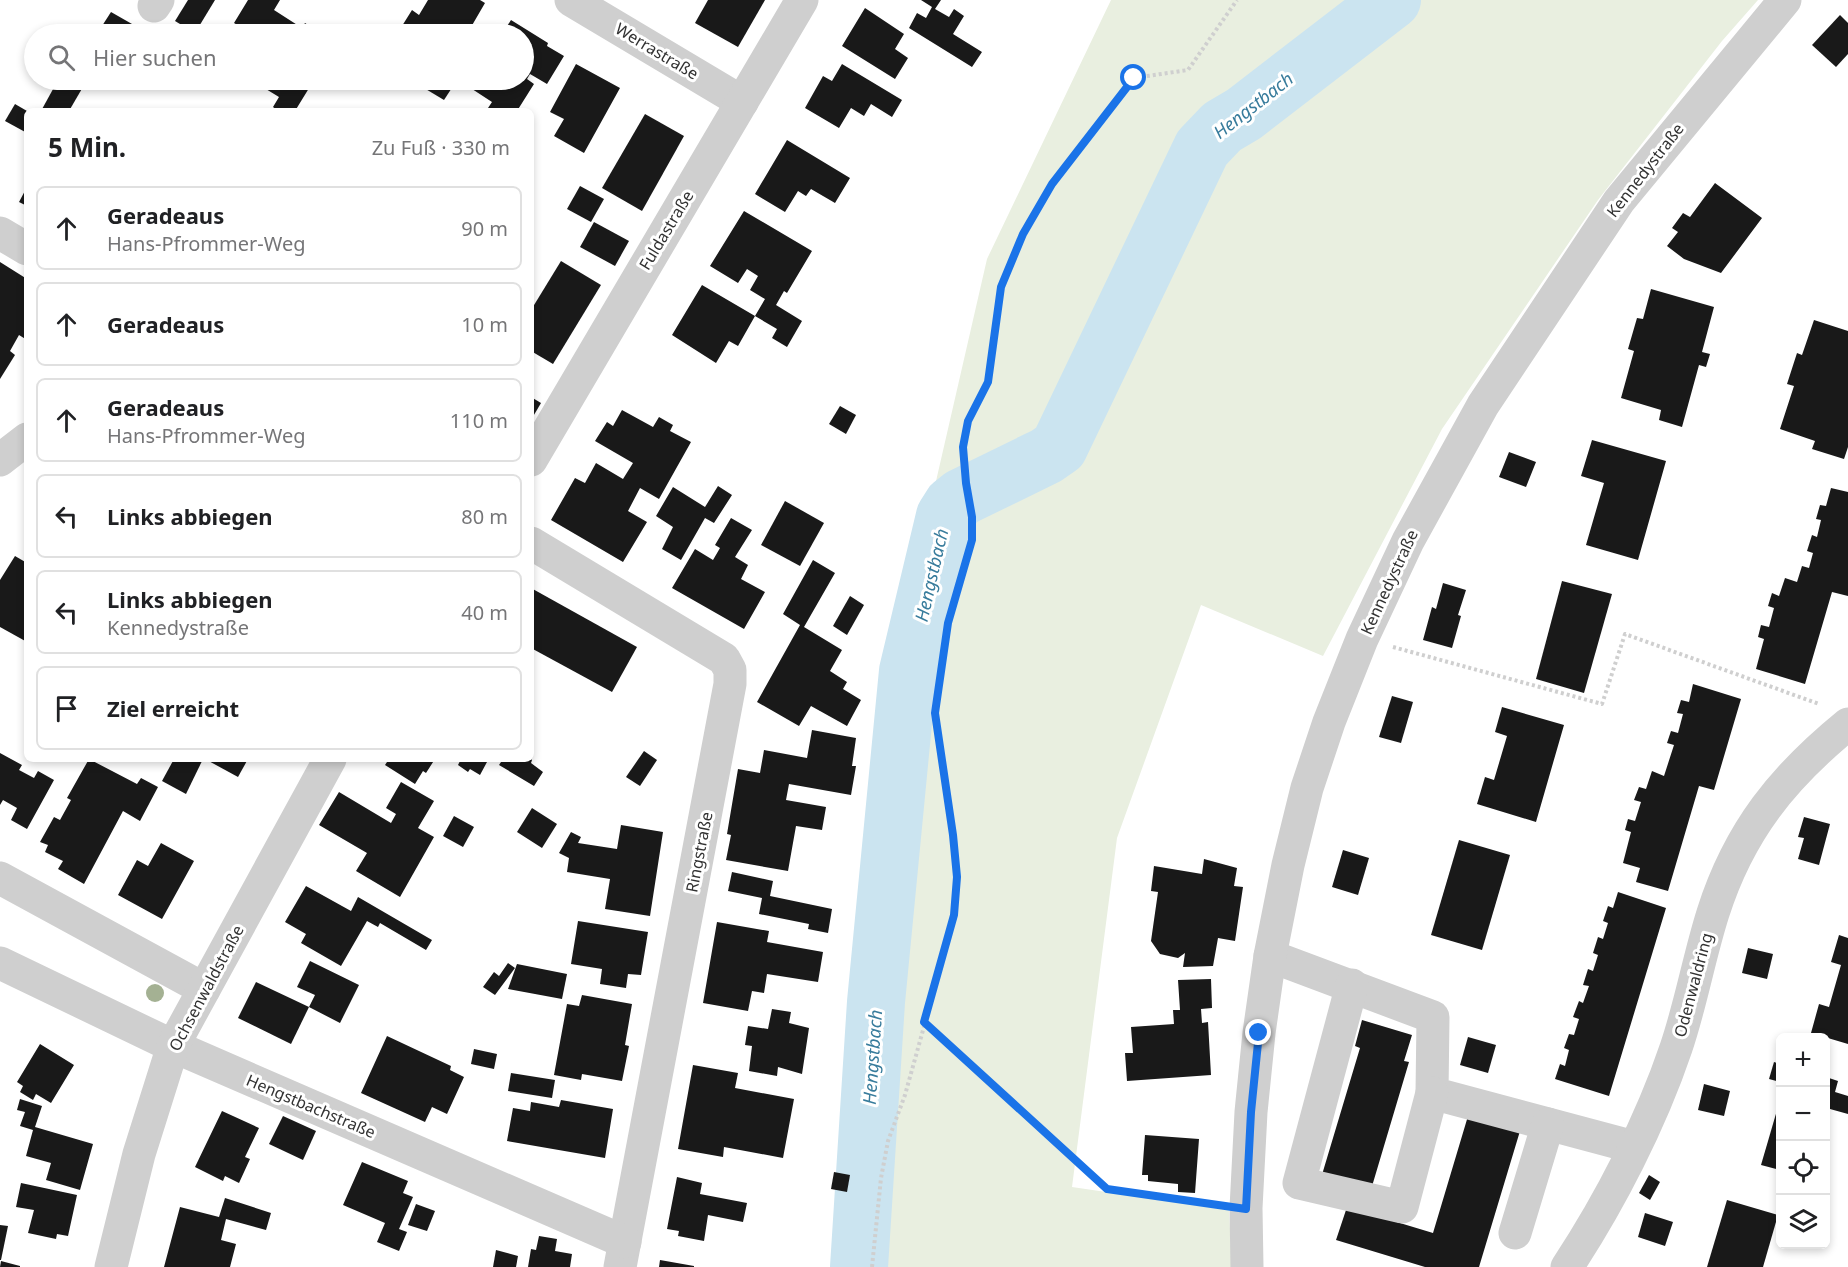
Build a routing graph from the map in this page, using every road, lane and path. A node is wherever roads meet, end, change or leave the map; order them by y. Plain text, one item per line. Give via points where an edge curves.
1 (571, 0) edge
2 (802, 0) edge
3 (1237, 0) edge
4 (1785, 0) edge
5 (742, 102) junction
6 (0, 233) edge
7 (24, 247) edge
8 (24, 441) edge
9 (534, 455) edge
10 (0, 460) edge
11 (534, 545) edge
12 (1362, 639) junction
13 (1837, 715) edge
14 (328, 762) edge
15 (0, 878) edge
16 (1270, 956) junction
17 (0, 963) edge
18 (1352, 986) junction
19 (204, 989) junction
20 (924, 1022) junction
21 (173, 1046) junction
22 (1432, 1093) junction
23 (1548, 1124) junction
24 (1634, 1147) junction
25 (1246, 1209) junction
26 (1515, 1233) dead end
27 (623, 1255) edge
28 (111, 1267) edge
29 (872, 1267) edge
30 (1247, 1267) edge
31 (1567, 1267) edge

1 - 5 street, Werrastraße
2 - 5 street, Fuldastraße
3 - 20 path via 1188,70 1134,78 1052,184 1023,234 1001,287 988,382 968,421 963,447 972,540 948,623 935,713 957,877 954,915
4 - 12 street, Kennedystraße via 1618,201 1482,405 1408,541
5 - 9 street, Fuldastraße
6 - 7 street
8 - 10 street
11 - 27 street, Ringstraße via 724,659 730,670
12 - 13 path via 1602,704 1625,634
12 - 16 street, Kennedystraße via 1307,788
13 - 24 street, Odenwaldring via 1750,829 1734,860 1714,911 1676,1048
14 - 19 street, Ochsenwaldstraße
15 - 19 street
16 - 18 street
16 - 25 street, Kennedystraße via 1251,1112
17 - 21 street, Hengstbachstraße
18 - 22 street via 1433,1017
18 - 22 street via 1299,1183 1402,1207
19 - 21 street, Ochsenwaldstraße
20 - 25 path via 1107,1189
20 - 29 path via 880,1178
21 - 27 street, Hengstbachstraße
21 - 28 street, Ochsenwaldstraße via 139,1154
22 - 23 street
23 - 24 street
23 - 26 street
24 - 31 street, Odenwaldring via 1593,1228
25 - 30 street, Kennedystraße

